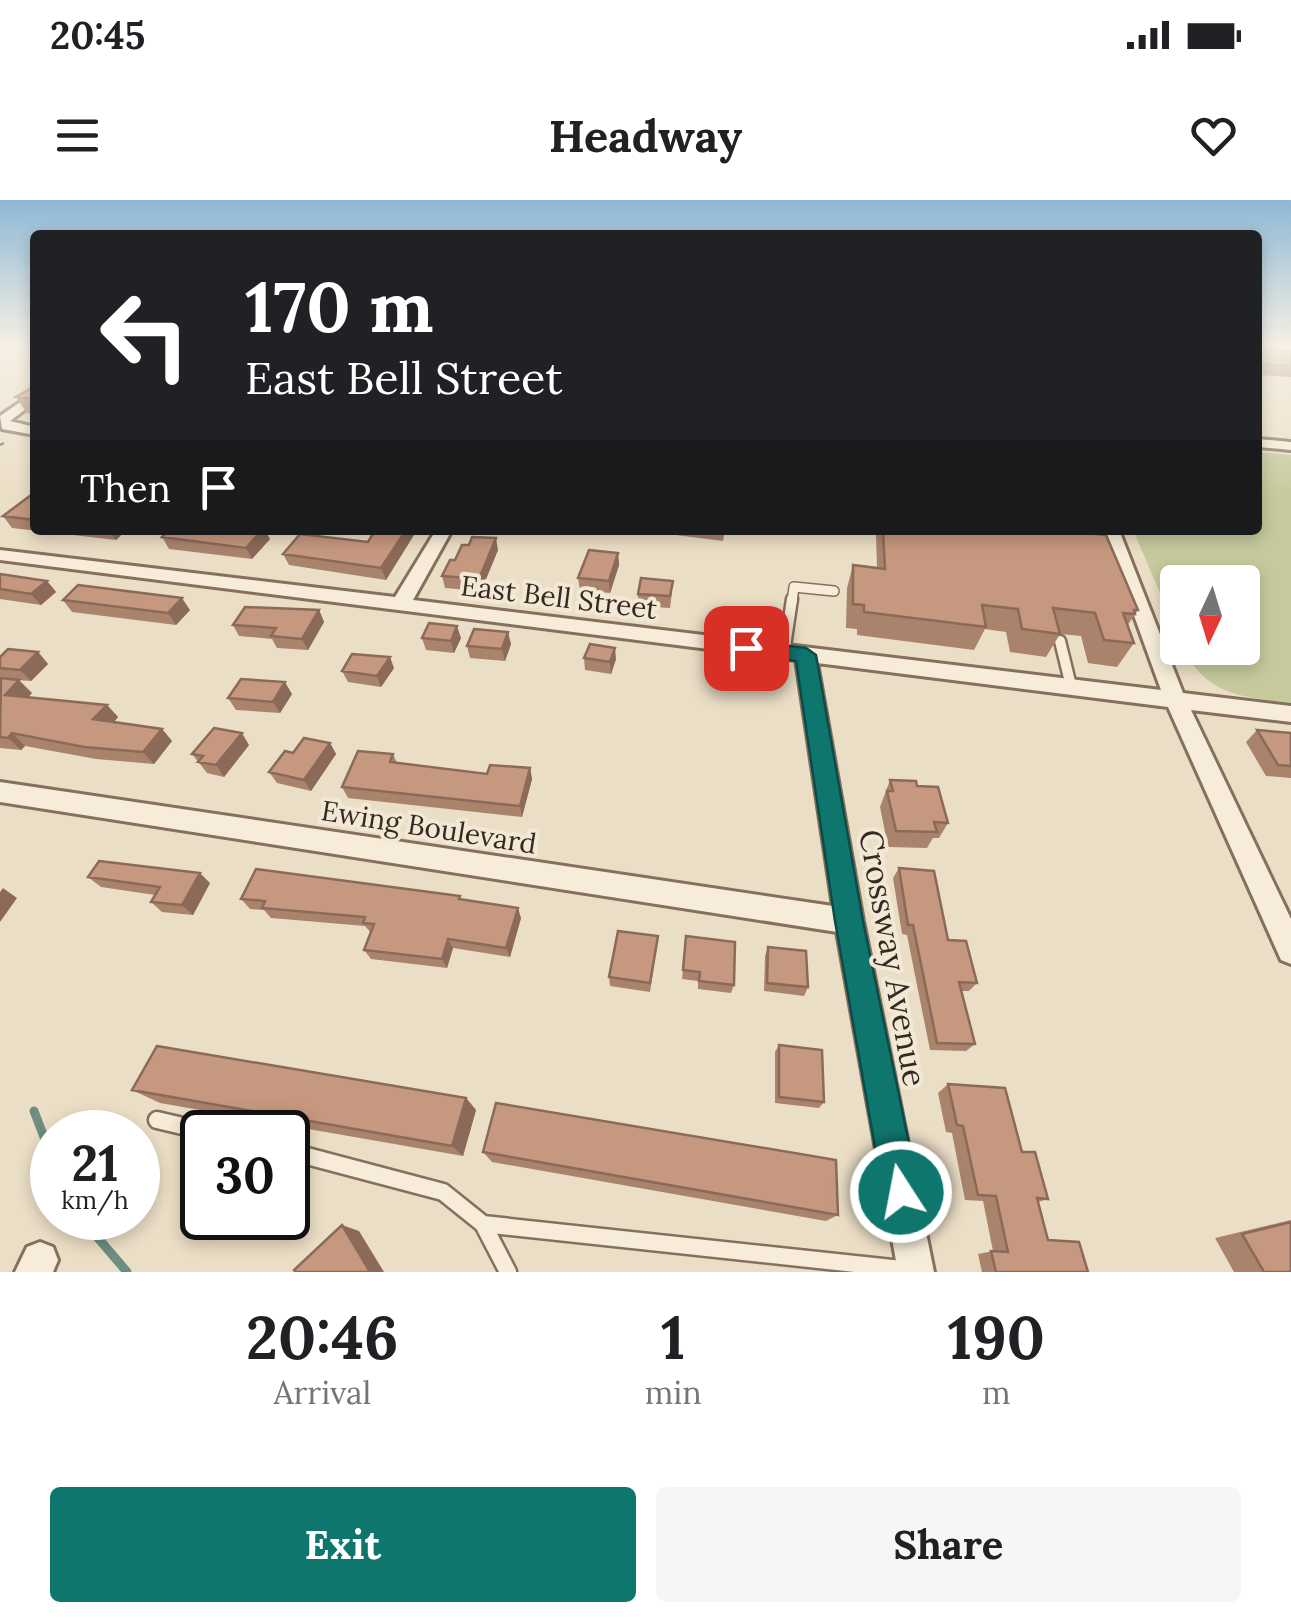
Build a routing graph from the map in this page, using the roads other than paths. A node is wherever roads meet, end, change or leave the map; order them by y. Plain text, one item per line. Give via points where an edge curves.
1 (30, 400) edge
2 (30, 430) edge
3 (1262, 444) edge
4 (1291, 446) edge
5 (441, 535) edge
6 (1100, 535) edge
7 (1113, 535) edge
8 (1088, 536) edge
9 (0, 555) edge
10 (834, 592) dead end
11 (400, 605) junction
12 (1060, 641) edge
13 (795, 654) junction
14 (1071, 686) junction
15 (1175, 698) junction
16 (1291, 714) edge
17 (0, 792) edge
18 (849, 921) junction
19 (1291, 950) edge
20 (310, 1157) edge
21 (483, 1224) junction
22 (916, 1271) edge
23 (508, 1272) edge

1 - 2 street via 2,421
3 - 4 street
5 - 11 street
6 - 8 street
7 - 15 street
9 - 11 street, East Bell Street
10 - 13 lane via 794,587
11 - 13 street, East Bell Street
12 - 14 lane
13 - 14 street, East Bell Street
13 - 18 street, Crossway Avenue
14 - 15 street, East Bell Street
15 - 16 street, East Bell Street
15 - 19 street
17 - 18 street, Ewing Boulevard
18 - 22 street, Crossway Avenue
20 - 21 lane via 444,1192
21 - 22 lane
21 - 23 lane

